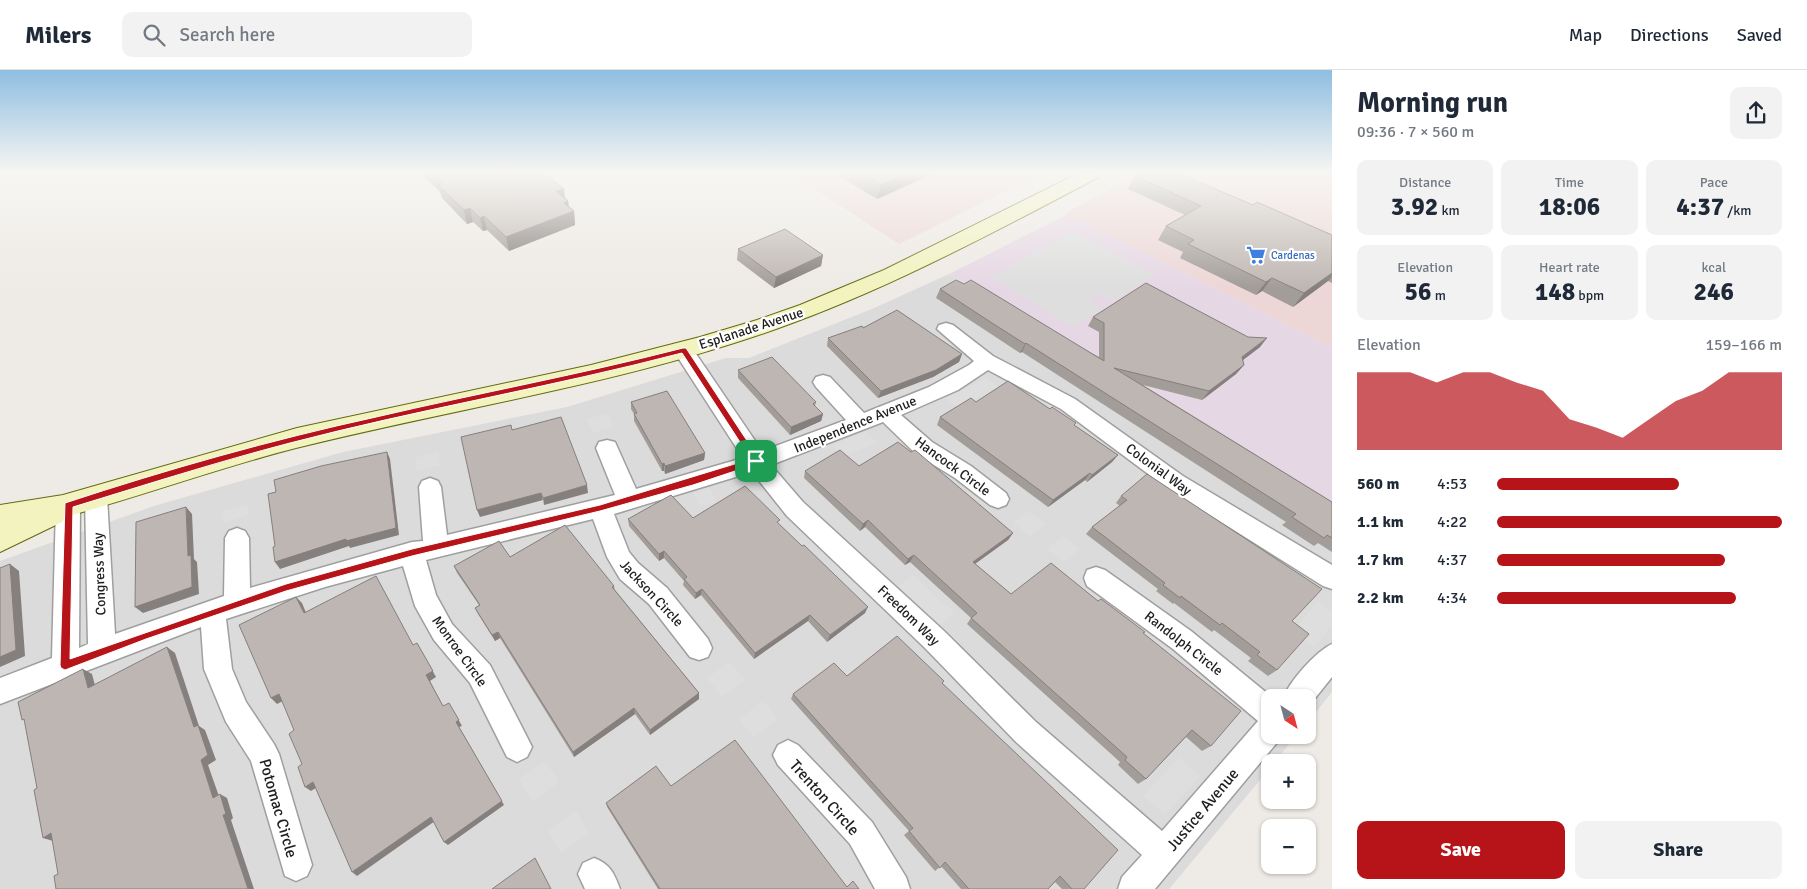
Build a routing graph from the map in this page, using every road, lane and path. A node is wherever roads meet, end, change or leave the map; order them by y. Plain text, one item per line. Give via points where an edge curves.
1 (1018, 211) edge
2 (946, 329) dead end
3 (683, 350) junction
4 (986, 361) junction
5 (823, 382) dead end
6 (886, 413) junction
7 (861, 423) junction
8 (607, 448) dead end
9 (756, 461) junction
10 (430, 487) dead end
11 (96, 497) junction
12 (998, 499) dead end
13 (629, 500) junction
14 (68, 505) junction
15 (600, 508) junction
16 (0, 517) edge
17 (237, 538) dead end
18 (0, 540) edge
19 (424, 550) junction
20 (1096, 578) dead end
21 (1332, 578) edge
22 (225, 608) junction
23 (699, 648) dead end
24 (102, 651) junction
25 (1332, 657) edge
26 (65, 665) junction
27 (1305, 689) edge
28 (0, 691) edge
29 (1261, 706) edge
30 (1261, 740) edge
31 (517, 747) dead end
32 (788, 755) dead end
33 (1164, 854) junction
34 (296, 865) dead end
35 (894, 889) edge
36 (1134, 889) edge

1 - 3 main road, Esplanade Avenue via 917,263 834,300
2 - 4 street, Colonial Way
3 - 9 street, Freedom Way
3 - 11 main road, Esplanade Avenue via 599,372 290,440
4 - 6 street, Independence Avenue via 964,378
4 - 21 street, Colonial Way via 1068,404 1175,482
5 - 7 street
6 - 7 street, Independence Avenue
6 - 12 street, Hancock Circle via 924,448
7 - 9 street, Independence Avenue
8 - 13 street
9 - 13 street, Independence Avenue
9 - 33 street, Freedom Way via 794,509 934,639 1026,732
10 - 19 street, Monroe Circle
11 - 14 main road, Esplanade Avenue
11 - 24 street, Congress Way
13 - 15 street, Independence Avenue
14 - 16 main road, Esplanade Avenue
14 - 18 main road, Esplanade Avenue
14 - 26 street
15 - 19 street, Independence Avenue
15 - 23 street, Jackson Circle via 619,557 629,571 658,596
17 - 22 street, Potomac Circle
19 - 22 street, Independence Avenue
19 - 31 street, Monroe Circle via 424,598 443,632 480,674
20 - 29 street, Randolph Circle via 1182,640
22 - 24 street, Independence Avenue
22 - 34 street, Potomac Circle via 218,669 236,712 264,754
24 - 26 street, Independence Avenue
25 - 27 street
26 - 28 street, Independence Avenue
30 - 33 street, Justice Avenue
32 - 35 street, Trenton Circle via 861,834
33 - 36 street, Justice Avenue

